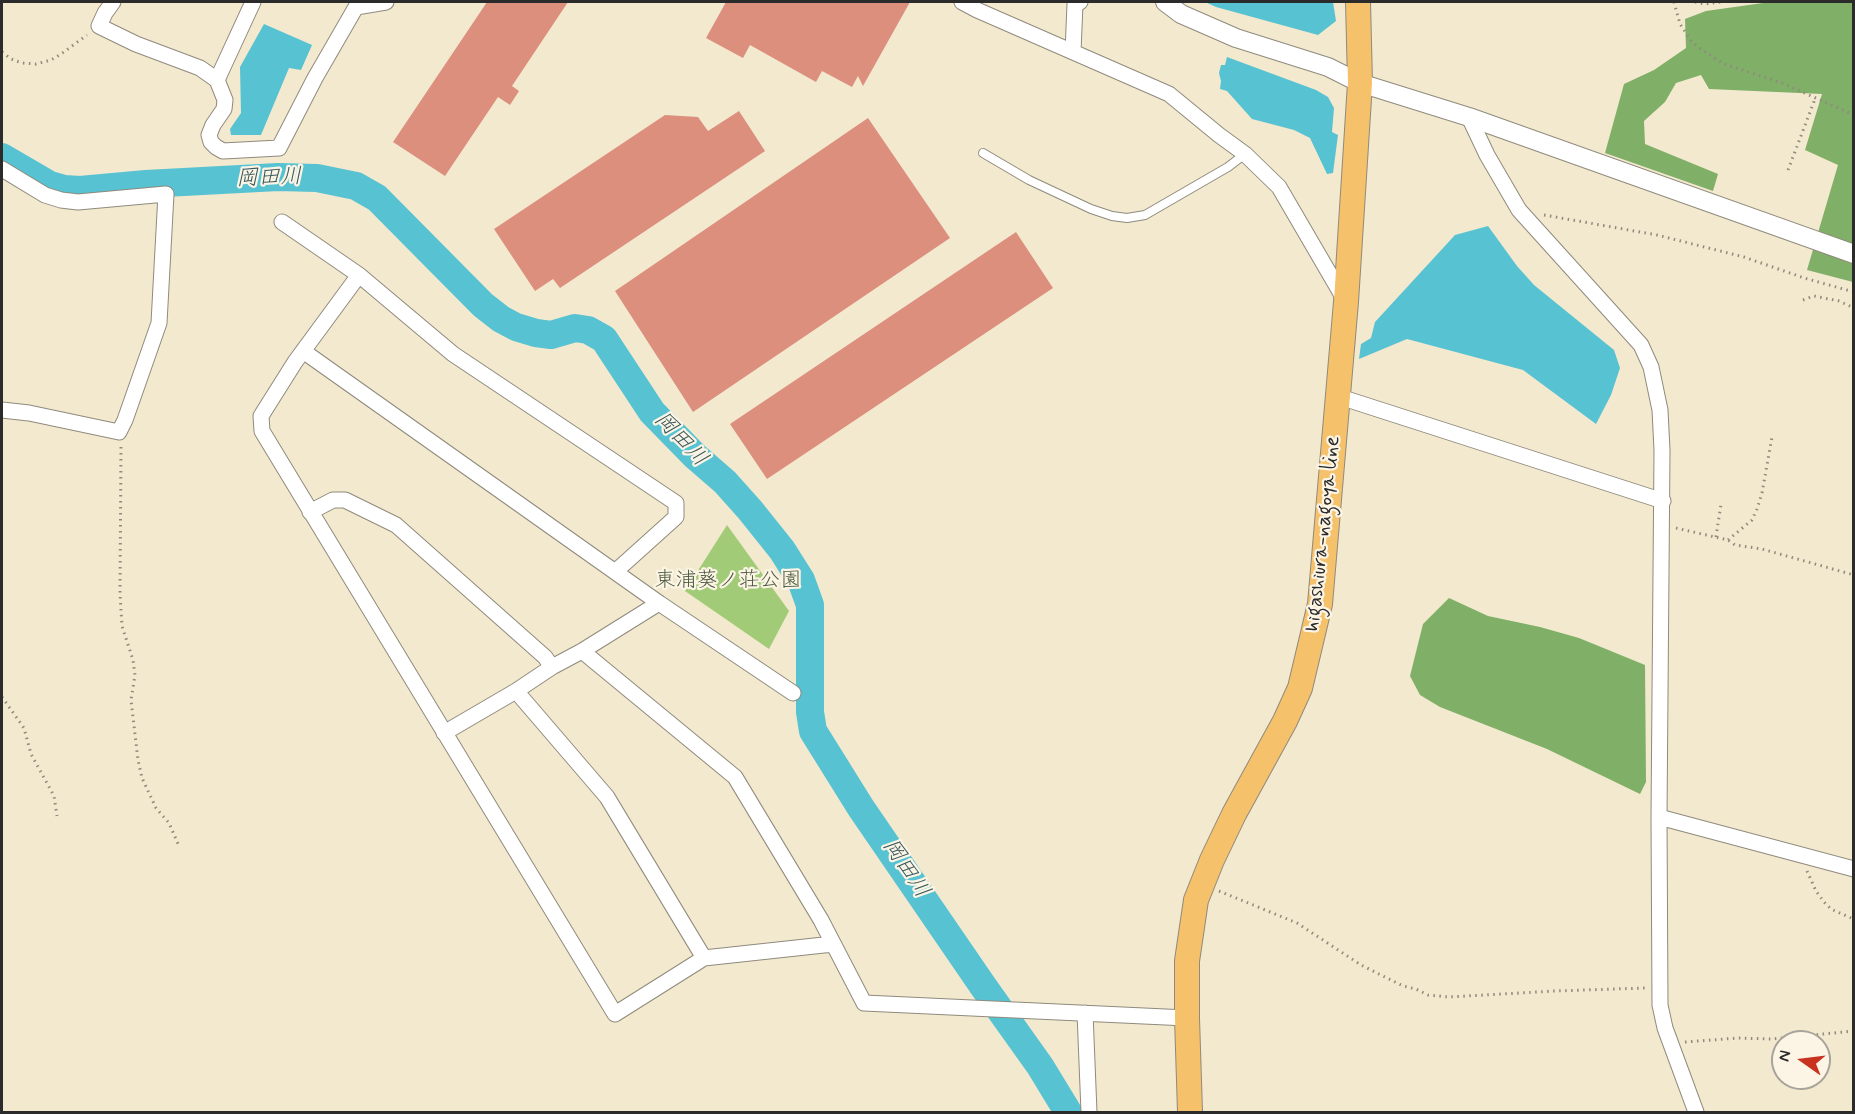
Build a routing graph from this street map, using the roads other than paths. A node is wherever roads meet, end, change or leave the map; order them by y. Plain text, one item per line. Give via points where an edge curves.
1 (113, 2) edge
2 (253, 2) edge
3 (386, 2) edge
4 (962, 2) edge
5 (1077, 2) edge
6 (1165, 2) edge
7 (1358, 2) edge
8 (358, 4) edge
9 (1073, 52) junction
10 (217, 80) junction
11 (1360, 83) junction
12 (1469, 117) junction
13 (982, 153) dead end
14 (1245, 154) junction
15 (2, 169) edge
16 (282, 222) dead end
17 (1854, 254) edge
18 (359, 275) junction
19 (1346, 302) junction
20 (303, 351) junction
21 (1337, 396) junction
22 (2, 410) edge
23 (1663, 501) junction
24 (310, 512) junction
25 (616, 571) junction
26 (659, 603) junction
27 (582, 651) junction
28 (552, 667) junction
29 (516, 691) junction
30 (793, 693) dead end
31 (444, 733) junction
32 (1659, 817) junction
33 (1854, 869) edge
34 (833, 944) junction
35 (704, 958) junction
36 (1085, 1013) junction
37 (1187, 1018) junction
38 (1089, 1113) edge
39 (1190, 1113) edge
40 (1696, 1113) edge

1 - 10 street via 99,26 200,68
2 - 10 street
3 - 8 street
4 - 9 street
5 - 9 street
6 - 11 street via 1204,26 1328,67
7 - 11 main road, higashiura-nagoya line
8 - 10 street via 279,148 223,151 211,142 209,135 225,100
9 - 14 street via 1169,94
11 - 12 street
11 - 19 main road, higashiura-nagoya line
12 - 17 street
12 - 23 street via 1519,210 1641,345 1652,367 1660,411
13 - 14 lane via 1091,209 1127,218 1145,215
14 - 19 street via 1279,188
15 - 22 street via 45,195 61,200 166,194 159,323 119,432
16 - 18 street
18 - 20 street
18 - 25 street via 453,354 676,504 676,517
19 - 21 main road, higashiura-nagoya line
20 - 24 street via 261,421 262,431
20 - 25 street
21 - 23 street
21 - 37 main road, higashiura-nagoya line via 1320,604 1303,679 1285,722 1234,814 1196,900 1187,961
23 - 32 street
24 - 28 street via 333,500 345,500 396,525
24 - 31 street
25 - 26 street
26 - 27 street
26 - 30 street
27 - 28 street
27 - 34 street via 735,777
28 - 29 street
29 - 31 street
29 - 35 street via 607,797
31 - 35 street via 615,1014
32 - 33 street
32 - 40 street via 1660,1005
34 - 35 street
34 - 36 street via 864,1003
36 - 37 street
36 - 38 street
37 - 39 main road, higashiura-nagoya line

